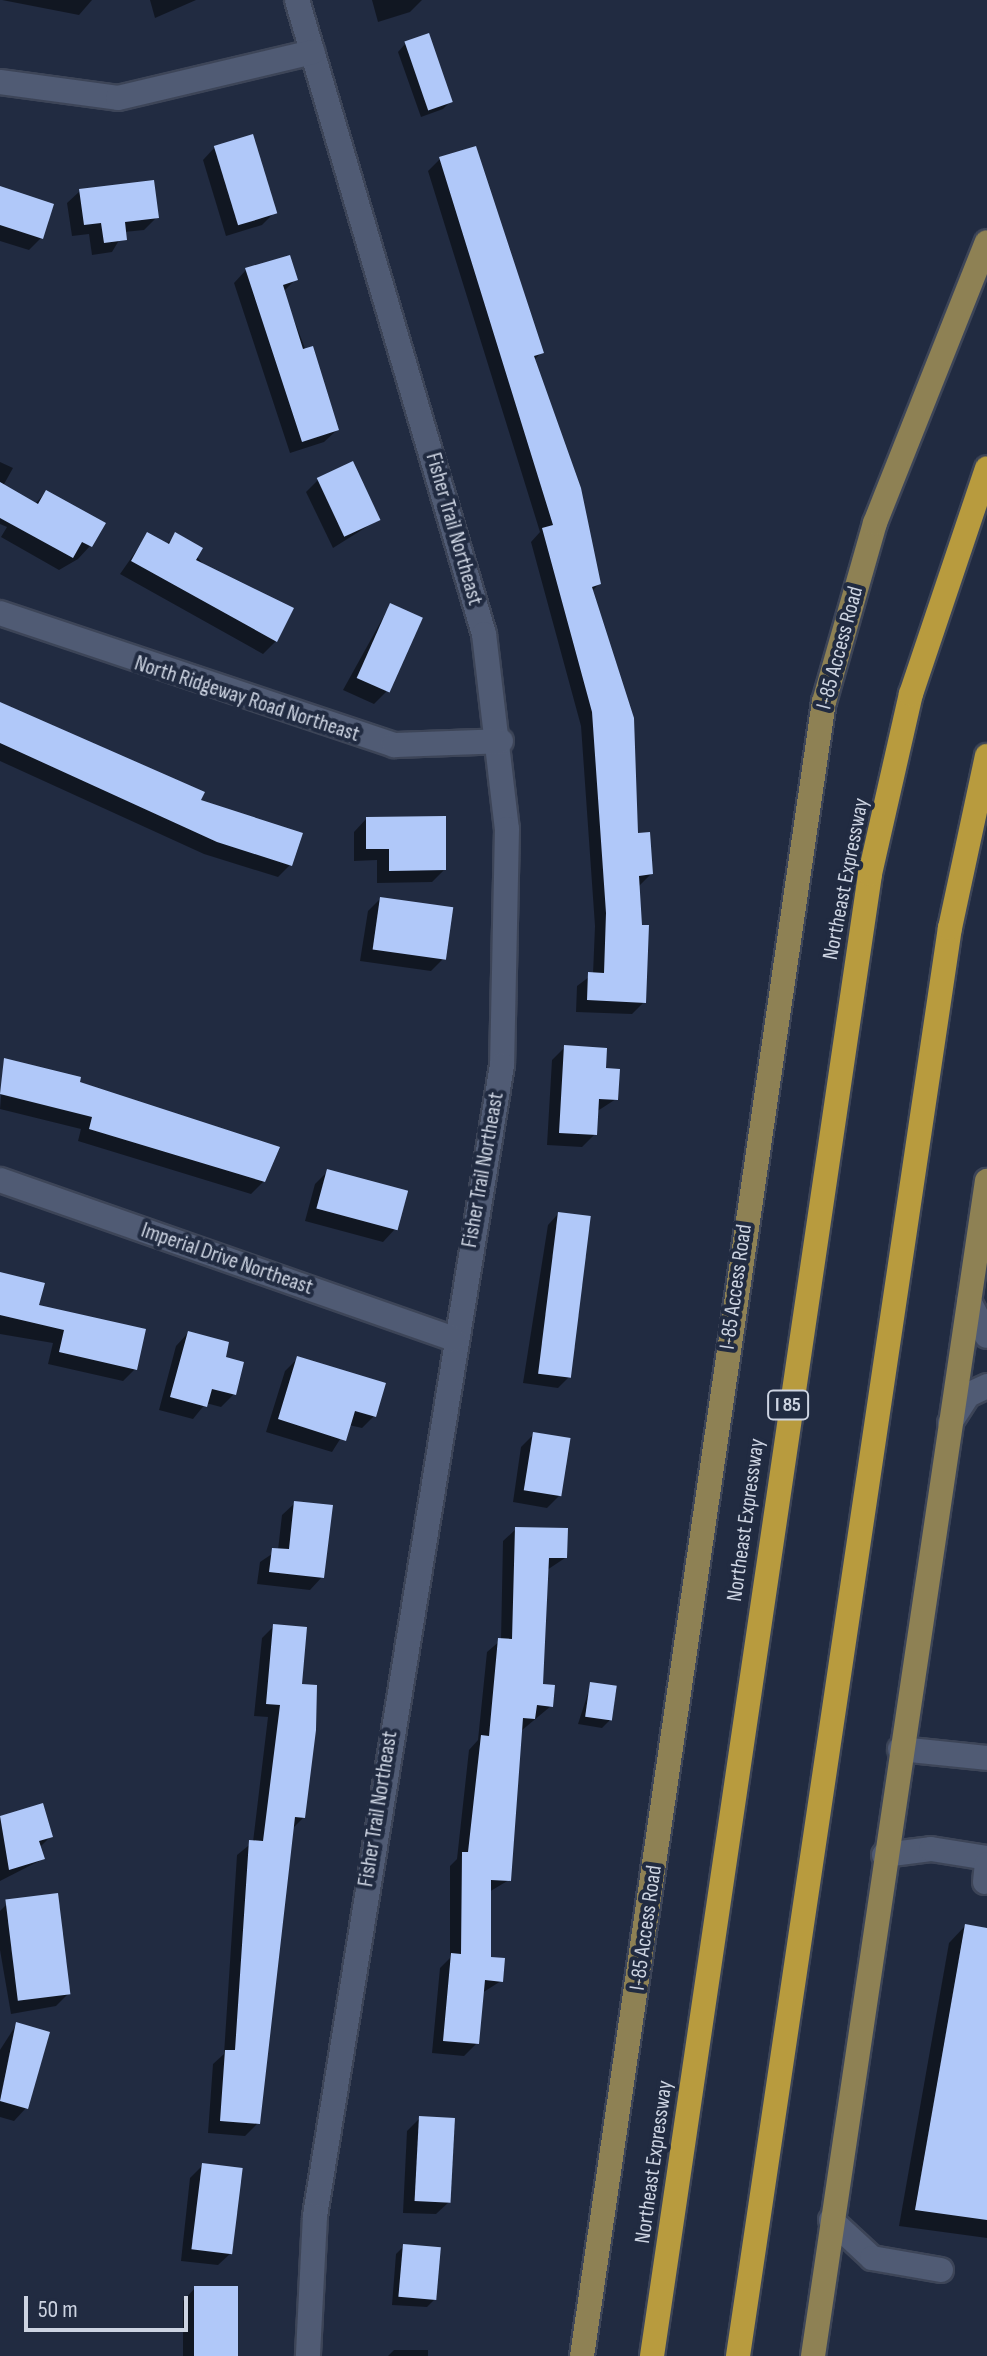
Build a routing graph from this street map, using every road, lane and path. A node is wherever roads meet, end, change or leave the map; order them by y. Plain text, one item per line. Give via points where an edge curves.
1 (297, 0) edge
2 (313, 52) junction
3 (0, 82) edge
4 (987, 242) edge
5 (987, 468) edge
6 (0, 613) edge
7 (501, 741) junction
8 (987, 756) edge
9 (0, 1180) edge
10 (987, 1181) edge
11 (969, 1301) junction
12 (987, 1336) edge
13 (453, 1339) junction
14 (987, 1386) edge
15 (950, 1423) junction
16 (900, 1749) junction
17 (987, 1758) edge
18 (884, 1855) junction
19 (987, 1858) edge
20 (831, 2220) junction
21 (941, 2270) dead end
22 (308, 2356) edge
23 (582, 2356) edge
24 (652, 2356) edge
25 (738, 2356) edge
26 (813, 2356) edge

1 - 2 street, Fisher Trail Northeast
2 - 3 street via 118,98
2 - 7 street, Fisher Trail Northeast via 484,634
4 - 23 main road, I-85 Access Road via 875,523 824,702
5 - 24 highway, Northeast Expressway / I 85 via 911,694 870,874
6 - 7 street, North Ridgeway Road Northeast via 394,745
7 - 13 street, Fisher Trail Northeast via 502,1065
8 - 25 highway via 950,928
9 - 13 street, Imperial Drive Northeast
10 - 11 main road
11 - 12 street
11 - 15 main road
13 - 22 street, Fisher Trail Northeast via 315,2216
14 - 15 street via 968,1395
15 - 16 main road
16 - 17 street
16 - 18 main road
18 - 19 street via 931,1849
18 - 20 main road
20 - 21 street via 872,2258
20 - 26 main road

